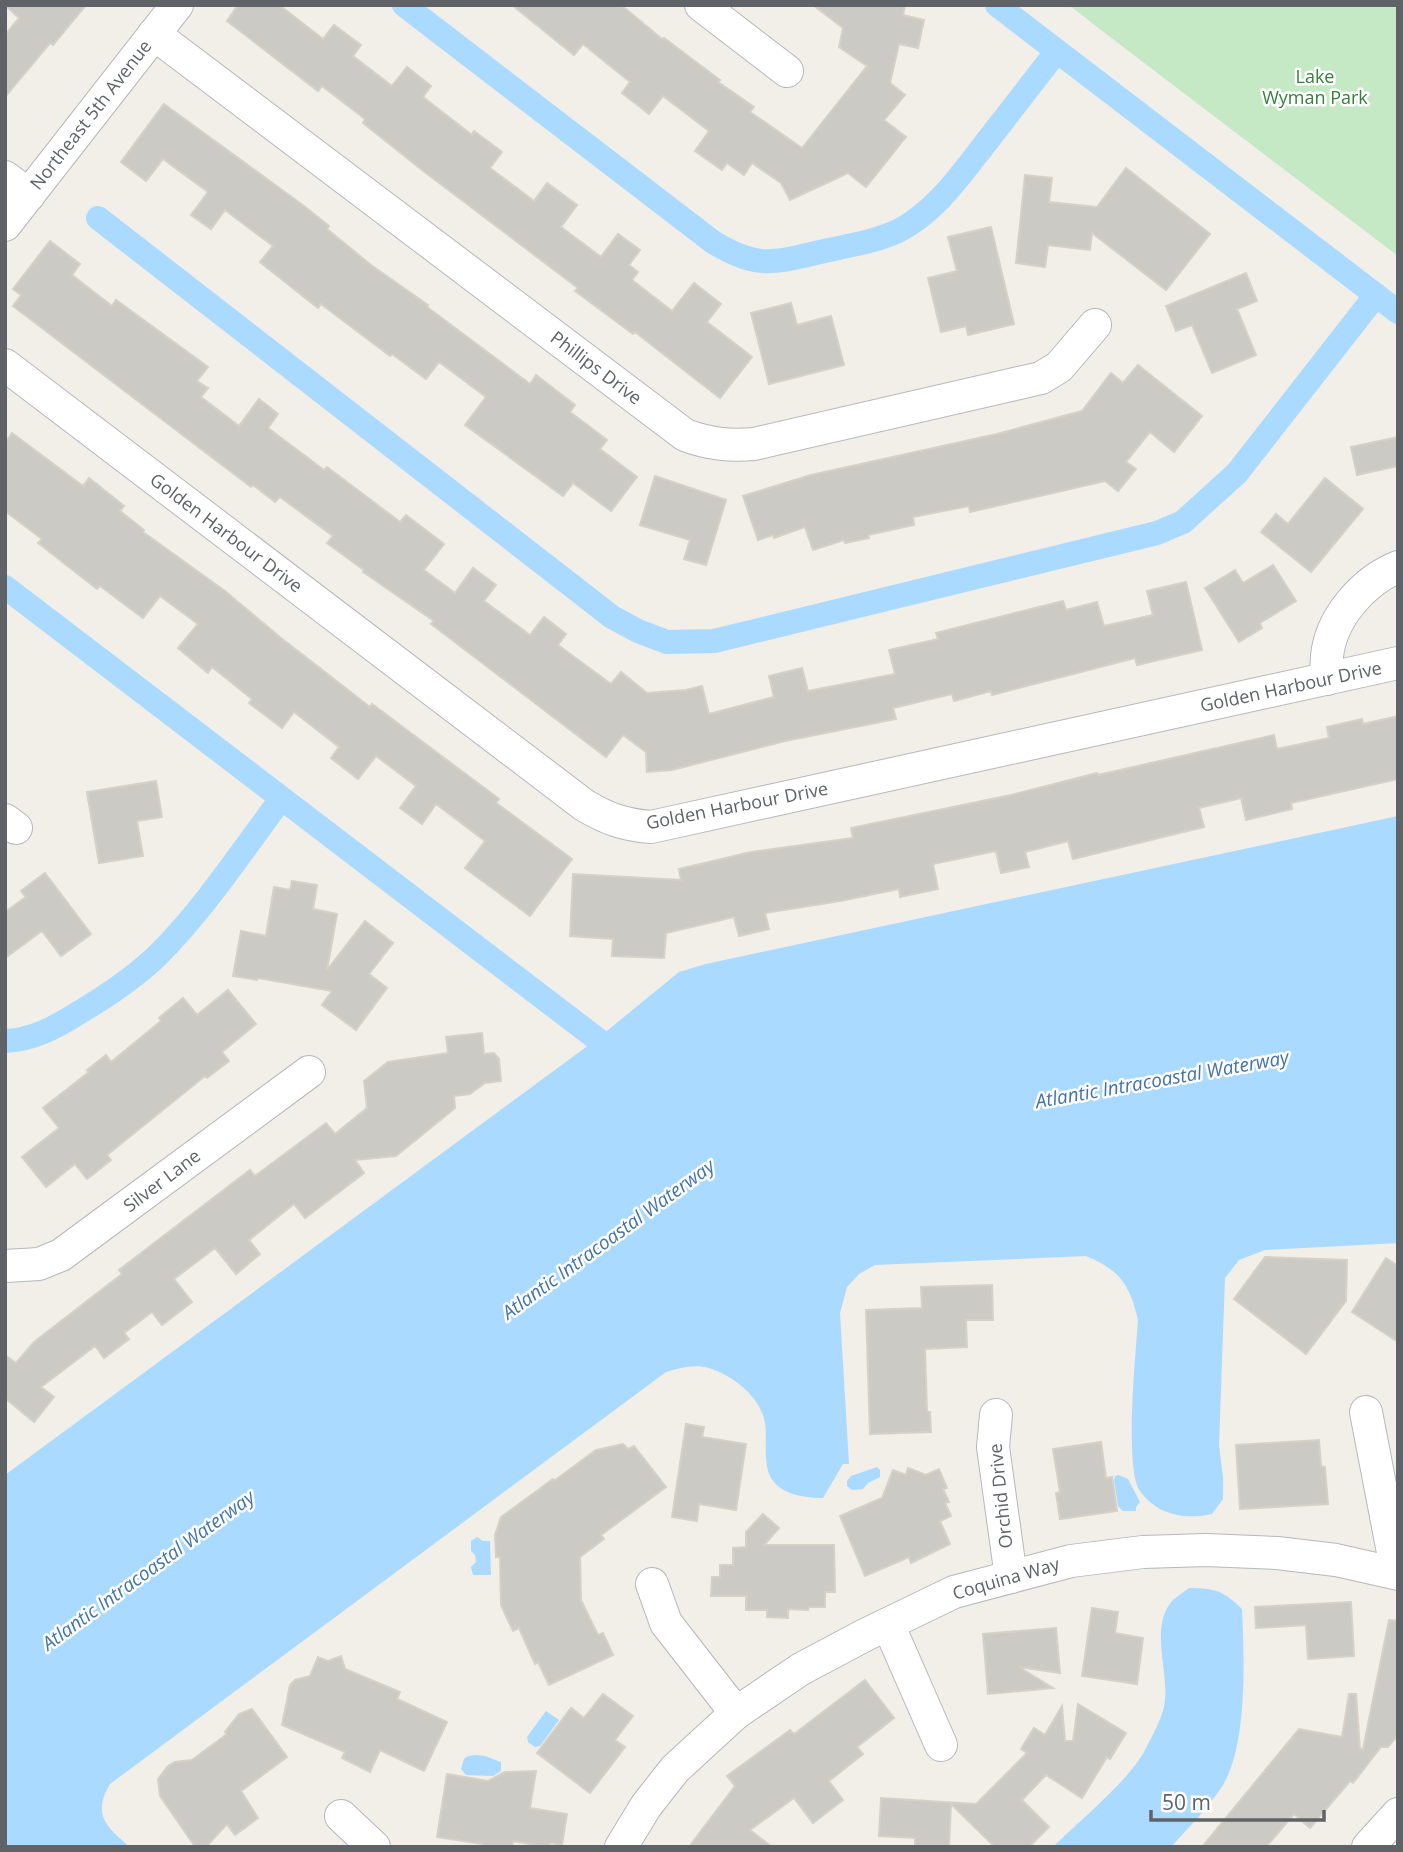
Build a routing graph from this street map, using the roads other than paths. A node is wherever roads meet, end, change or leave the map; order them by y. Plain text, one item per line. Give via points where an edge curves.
1 (177, 5) edge
2 (701, 5) edge
3 (154, 34) junction
4 (787, 71) dead end
5 (17, 186) edge
6 (5, 225) edge
7 (1095, 325) dead end
8 (5, 365) edge
9 (1398, 567) edge
10 (1398, 663) edge
11 (1327, 679) junction
12 (309, 1072) dead end
13 (5, 1266) edge
14 (1366, 1412) dead end
15 (996, 1415) dead end
16 (1397, 1574) edge
17 (1011, 1577) junction
18 (652, 1584) dead end
19 (888, 1624) junction
20 (736, 1713) junction
21 (941, 1745) dead end
22 (1398, 1814) edge
23 (341, 1816) dead end
24 (374, 1847) edge
25 (621, 1847) edge
26 (1368, 1847) edge

1 - 3 street, Northeast 5th Avenue
2 - 4 street
3 - 5 street, Northeast 5th Avenue
3 - 7 street, Phillips Drive via 685,436 732,446 754,444 1041,378 1059,367
5 - 6 street, Northeast 5th Avenue
8 - 11 street, Golden Harbour Drive via 584,805 627,825 651,827
9 - 11 street via 1366,586 1345,611 1327,655
10 - 11 street, Golden Harbour Drive
12 - 13 street, Silver Lane via 61,1255 39,1264
14 - 16 street
15 - 17 street, Orchid Drive via 993,1447
16 - 17 street, Coquina Way via 1336,1560 1206,1550 1071,1561
17 - 19 street, Coquina Way via 954,1592
18 - 20 street via 667,1623
19 - 20 street, Coquina Way via 801,1669
19 - 21 street
20 - 25 street, Coquina Way via 675,1769
22 - 26 street
23 - 24 street

